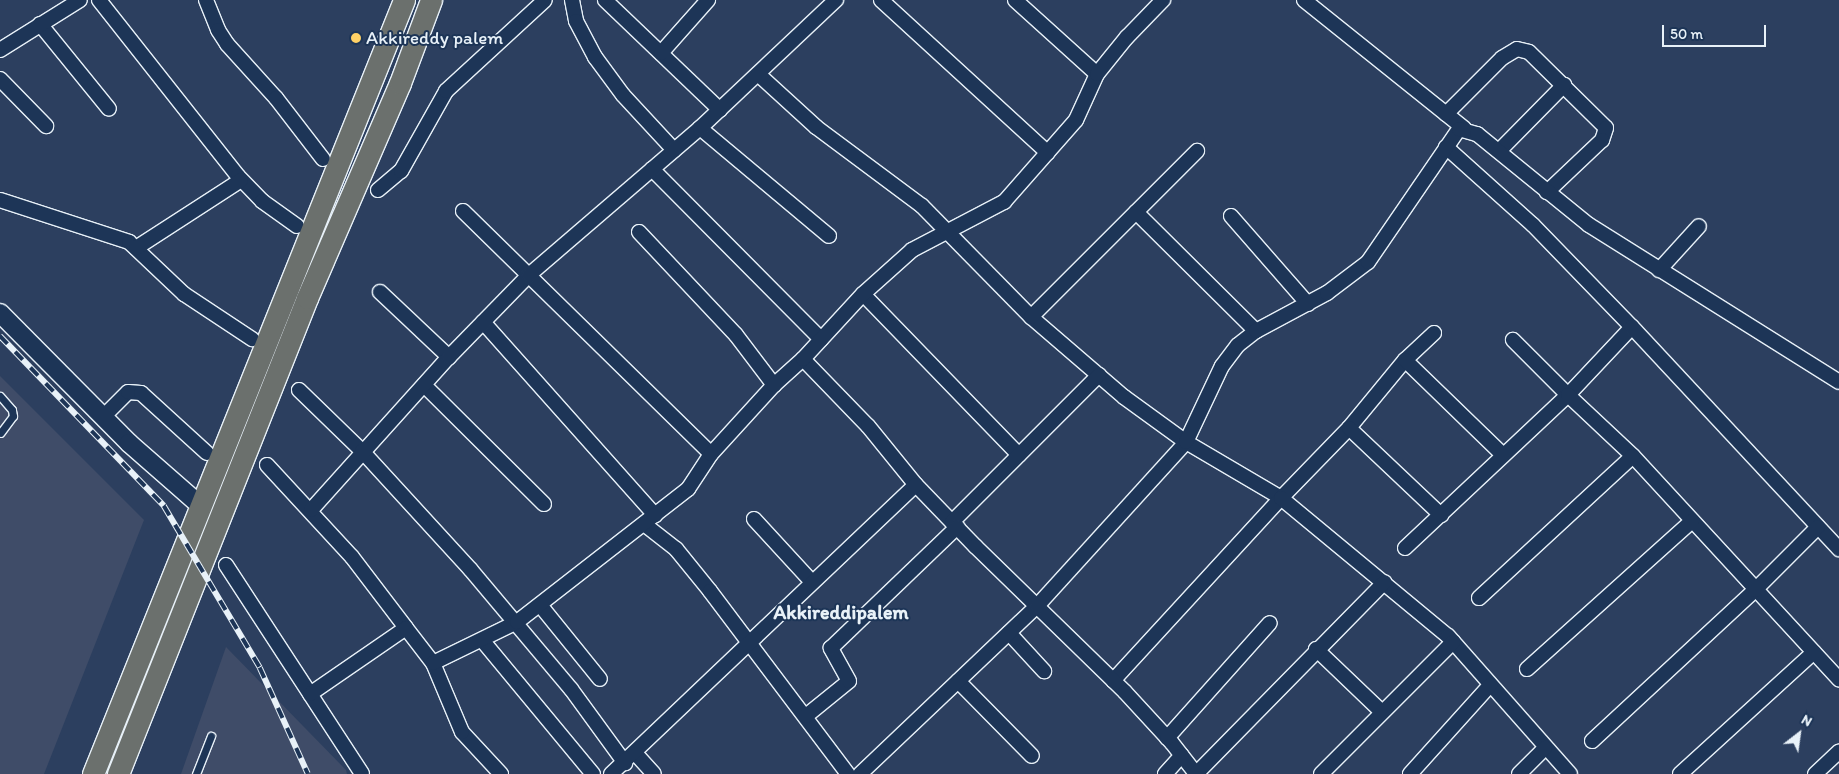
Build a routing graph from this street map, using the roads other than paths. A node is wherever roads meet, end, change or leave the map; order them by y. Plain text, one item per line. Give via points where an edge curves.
1 (99, 0) edge
2 (206, 0) edge
3 (404, 0) edge
4 (431, 0) edge
5 (546, 0) edge
6 (572, 0) edge
7 (605, 0) edge
8 (708, 0) edge
9 (836, 0) edge
10 (881, 0) edge
11 (1014, 0) edge
12 (1163, 0) edge
13 (1304, 0) edge
14 (70, 2) edge
15 (40, 24) junction
16 (0, 50) edge
17 (661, 53) junction
18 (758, 74) junction
19 (1097, 74) junction
20 (0, 79) edge
21 (1564, 85) junction
22 (109, 109) dead end
23 (720, 110) junction
24 (1446, 114) junction
25 (46, 126) dead end
26 (700, 128) junction
27 (1464, 128) junction
28 (1446, 147) junction
29 (674, 150) junction
30 (1197, 151) dead end
31 (1499, 151) junction
32 (1048, 153) junction
33 (323, 159) dead end
34 (652, 169) junction
35 (241, 180) junction
36 (378, 190) dead end
37 (1546, 192) junction
38 (0, 200) edge
39 (463, 212) dead end
40 (1136, 212) junction
41 (1232, 216) dead end
42 (297, 226) dead end
43 (1699, 226) dead end
44 (639, 232) dead end
45 (949, 232) junction
46 (829, 236) dead end
47 (136, 248) junction
48 (1659, 270) junction
49 (530, 276) junction
50 (380, 292) dead end
51 (863, 294) junction
52 (1308, 304) junction
53 (0, 313) edge
54 (1031, 317) junction
55 (483, 322) junction
56 (1632, 327) junction
57 (1256, 331) junction
58 (1434, 333) dead end
59 (252, 339) dead end
60 (821, 339) junction
61 (1513, 340) dead end
62 (449, 357) junction
63 (803, 359) junction
64 (1405, 360) junction
65 (1099, 375) junction
66 (1839, 382) edge
67 (424, 385) junction
68 (774, 385) junction
69 (299, 390) dead end
70 (1568, 395) junction
71 (0, 396) edge
72 (103, 417) junction
73 (1349, 428) junction
74 (0, 433) edge
75 (1186, 442) junction
76 (362, 451) junction
77 (207, 453) dead end
78 (712, 454) junction
79 (1019, 455) junction
80 (1504, 455) junction
81 (1633, 456) junction
82 (267, 465) dead end
83 (916, 485) junction
84 (1281, 498) junction
85 (544, 504) dead end
86 (202, 507) junction
87 (311, 510) junction
88 (1441, 516) junction
89 (754, 519) dead end
90 (650, 520) junction
91 (1692, 521) junction
92 (954, 524) junction
93 (1818, 527) junction
94 (1405, 548) dead end
95 (1839, 549) edge
96 (226, 566) dead end
97 (812, 582) junction
98 (1384, 582) junction
99 (1755, 590) junction
100 (1479, 598) dead end
101 (540, 605) junction
102 (1037, 606) junction
103 (516, 622) junction
104 (1270, 623) dead end
105 (406, 628) junction
106 (1009, 633) junction
107 (482, 640) junction
108 (748, 641) junction
109 (1453, 642) junction
110 (1316, 649) junction
111 (1814, 652) junction
112 (432, 663) junction
113 (1527, 669) dead end
114 (1044, 671) dead end
115 (600, 679) dead end
116 (1839, 679) edge
117 (958, 681) junction
118 (1114, 681) junction
119 (1490, 685) junction
120 (310, 694) junction
121 (1382, 712) junction
122 (806, 716) junction
123 (211, 736) dead end
124 (1167, 738) junction
125 (1592, 741) dead end
126 (1545, 748) junction
127 (1839, 752) edge
128 (1182, 755) junction
129 (1032, 756) dead end
130 (630, 758) junction
131 (93, 774) edge
132 (118, 774) edge
133 (196, 774) edge
134 (362, 774) edge
135 (501, 774) edge
136 (593, 774) edge
137 (611, 774) edge
138 (654, 774) edge
139 (848, 774) edge
140 (860, 774) edge
141 (1165, 774) edge
142 (1196, 774) edge
143 (1321, 774) edge
144 (1410, 774) edge
145 (1519, 774) edge
146 (1570, 774) edge
147 (1680, 774) edge
148 (1815, 774) edge

1 - 35 street
2 - 33 street via 227,44 276,98
3 - 86 main road
4 - 132 main road via 400,83 307,298
5 - 36 street via 446,91 401,171
6 - 29 street via 576,21 595,57 623,95
7 - 17 street
8 - 17 street
9 - 18 street
10 - 32 street
11 - 19 street
12 - 19 street
13 - 24 street
14 - 15 street
15 - 16 street
15 - 22 street
17 - 23 street
18 - 23 street
18 - 45 street via 816,127 904,192
19 - 32 street via 1076,120
20 - 25 street
21 - 24 street via 1529,52 1518,49 1502,58
21 - 31 street
21 - 37 street via 1601,120 1607,134
23 - 26 street
24 - 27 street
26 - 29 street
26 - 46 street
27 - 28 street via 1459,129
27 - 31 street
28 - 52 street via 1368,262
28 - 56 street via 1533,225
29 - 34 street
30 - 40 street
31 - 37 street
32 - 45 street via 1004,202
34 - 49 street
34 - 60 street
35 - 42 street via 262,201
35 - 47 street
37 - 48 street via 1589,226
38 - 47 street via 75,227 119,237
39 - 49 street
40 - 54 street
40 - 57 street
41 - 52 street
43 - 48 street
44 - 68 street via 736,336
45 - 51 street via 912,250
45 - 54 street
47 - 59 street via 184,294
48 - 66 street
49 - 55 street
49 - 78 street
50 - 62 street
51 - 60 street
51 - 79 street
52 - 57 street
53 - 72 street
54 - 65 street
55 - 62 street
55 - 90 street
56 - 70 street
56 - 93 street
57 - 75 street via 1222,366
58 - 64 street
60 - 63 street
61 - 70 street
62 - 67 street
63 - 68 street
63 - 83 street via 868,426
64 - 73 street
64 - 80 street
65 - 75 street
65 - 79 street
67 - 76 street
67 - 85 street
68 - 78 street
69 - 76 street
70 - 80 street
70 - 81 street
71 - 74 lane via 12,410 12,416
72 - 77 street via 128,392 141,393
72 - 86 street via 152,465
73 - 84 street
73 - 88 street
75 - 84 street
75 - 102 street
76 - 87 street
76 - 103 street
78 - 90 street via 688,489
79 - 92 street
80 - 88 street
81 - 91 street
81 - 100 street
82 - 87 street
83 - 92 street
83 - 97 street
84 - 98 street
84 - 118 street
86 - 131 main road
87 - 105 street
88 - 94 street
89 - 97 street
90 - 101 street
90 - 108 street
91 - 99 street
91 - 113 street
92 - 102 street
92 - 122 street via 834,643 832,654 849,681
93 - 95 street
93 - 99 street
96 - 120 street
97 - 108 street
98 - 109 street
98 - 110 street
99 - 111 street
99 - 125 street
101 - 103 street
101 - 115 street
102 - 106 street
102 - 118 street
103 - 107 street
103 - 130 street
104 - 124 street
105 - 112 street
105 - 120 street
106 - 114 street
106 - 117 street
107 - 112 street
107 - 136 street
108 - 122 street
108 - 130 street
109 - 119 street
109 - 121 street
110 - 121 street
110 - 142 street
111 - 116 street
111 - 147 street
112 - 135 street via 462,732
117 - 129 street
117 - 140 street
118 - 124 street
119 - 126 street
119 - 144 street
120 - 134 street
121 - 143 street
122 - 139 street
123 - 133 lane
124 - 128 street
126 - 145 street
126 - 146 street
127 - 148 street
128 - 141 street
128 - 142 street
130 - 137 street
130 - 138 street

